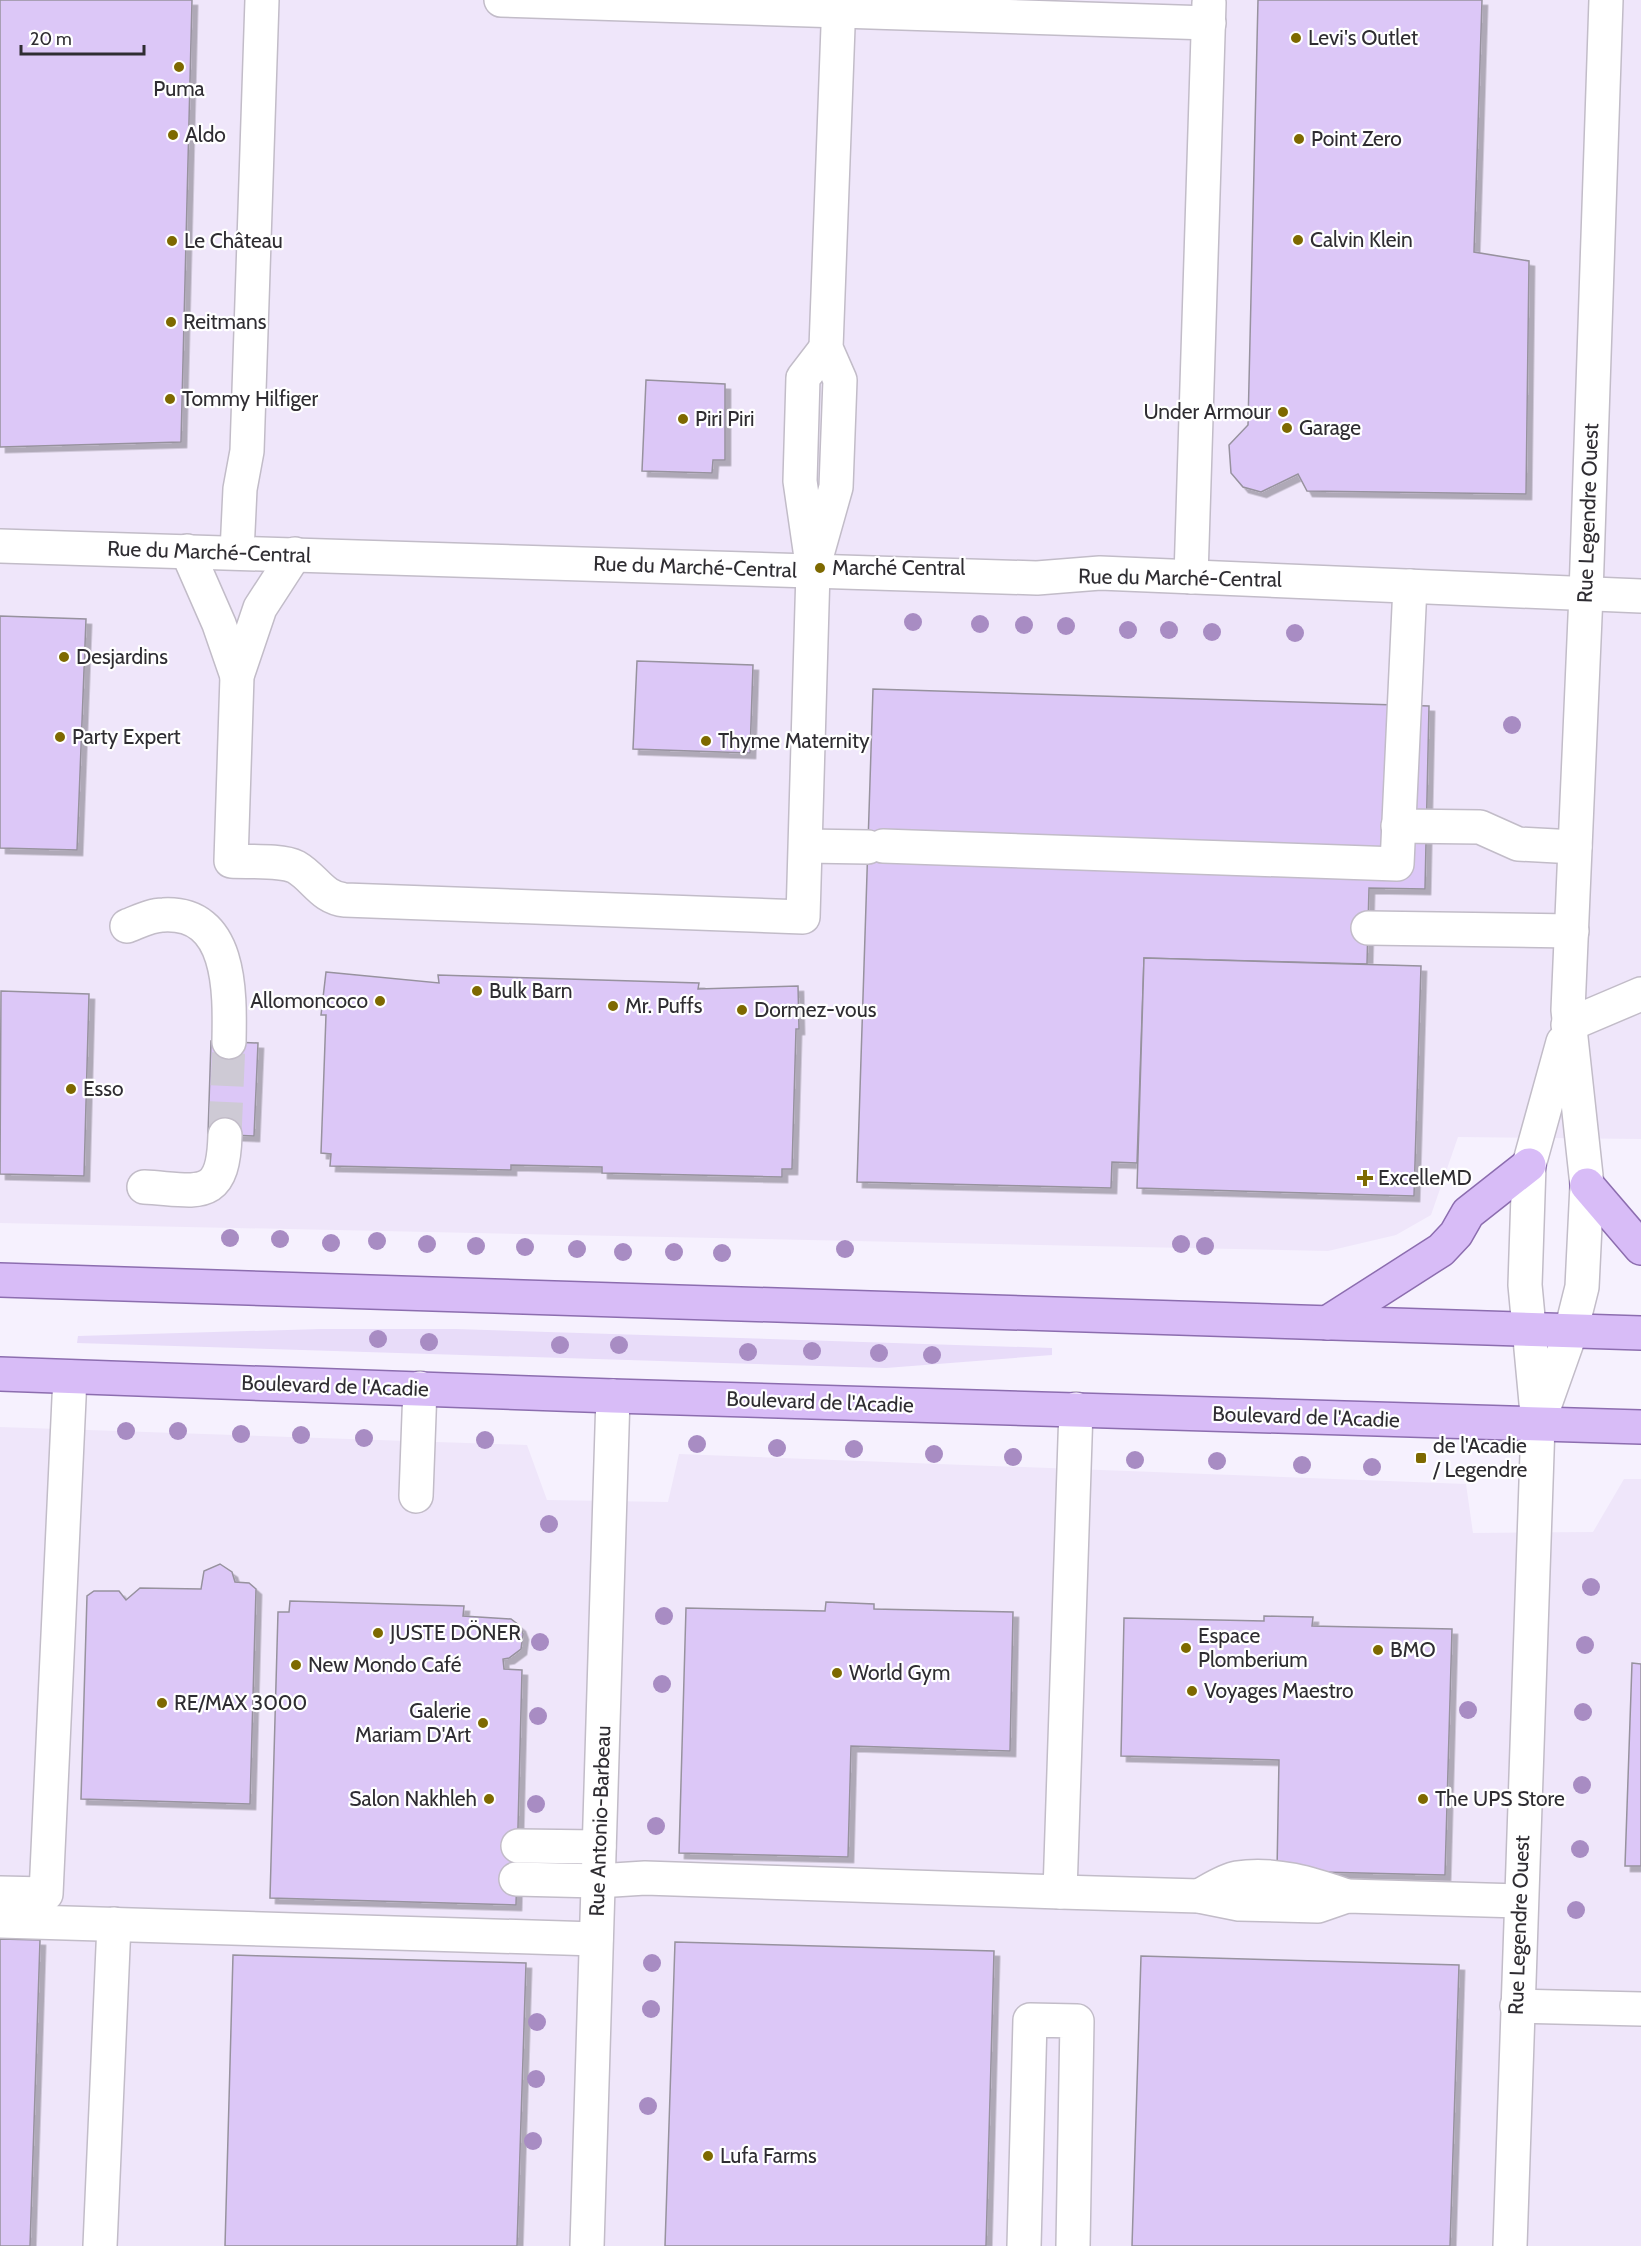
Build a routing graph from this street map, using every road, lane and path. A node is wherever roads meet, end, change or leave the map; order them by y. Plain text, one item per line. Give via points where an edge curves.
1 (262, 0) edge
2 (501, 0) edge
3 (1606, 0) edge
4 (838, 6) edge
5 (1209, 11) edge
6 (0, 546) edge
7 (187, 551) junction
8 (237, 552) junction
9 (295, 554) junction
10 (813, 571) junction
11 (1191, 577) junction
12 (1410, 586) junction
13 (1586, 594) junction
14 (1641, 596) edge
15 (237, 676) junction
16 (1398, 826) junction
17 (806, 846) junction
18 (1575, 846) junction
19 (127, 926) dead end
20 (1368, 928) dead end
21 (1572, 931) junction
22 (1641, 994) edge
23 (1568, 1025) junction
24 (229, 1042) tunnel mouth
25 (225, 1135) tunnel mouth
26 (1529, 1165) junction
27 (1587, 1185) junction
28 (144, 1187) dead end
29 (1641, 1248) edge
30 (0, 1280) edge
31 (1327, 1323) junction
32 (1529, 1330) junction
33 (1571, 1331) junction
34 (1641, 1333) edge
35 (0, 1374) edge
36 (70, 1377) junction
37 (420, 1388) junction
38 (613, 1396) junction
39 (1076, 1409) junction
40 (1539, 1424) junction
41 (1641, 1427) edge
42 (416, 1496) dead end
43 (518, 1846) dead end
44 (599, 1847) junction
45 (516, 1879) dead end
46 (598, 1881) junction
47 (1060, 1892) junction
48 (0, 1893) edge
49 (1520, 1901) junction
50 (45, 1908) junction
51 (0, 1921) edge
52 (114, 1924) junction
53 (596, 1939) junction
54 (1517, 2006) junction
55 (1641, 2009) edge
56 (100, 2246) edge
57 (587, 2246) edge
58 (1024, 2246) edge
59 (1073, 2246) edge
60 (1510, 2246) edge

1 - 8 street via 247,451 240,489
2 - 4 street
3 - 13 street, Rue Legendre Ouest
4 - 5 street
4 - 10 street via 826,348 840,380 836,487
5 - 11 street
6 - 7 street, Rue du Marché-Central
7 - 8 street, Rue du Marché-Central
7 - 15 street
8 - 9 street, Rue du Marché-Central
9 - 10 street, Rue du Marché-Central
9 - 15 street via 260,608
10 - 11 street, Rue du Marché-Central via 1037,578 1100,573
10 - 17 street
11 - 12 street, Rue du Marché-Central
12 - 13 street, Rue du Marché-Central
12 - 16 street
13 - 14 street, Rue du Marché-Central
13 - 18 street, Rue Legendre Ouest
15 - 17 street via 231,861 295,867 335,899 803,916
16 - 17 street via 1397,864
16 - 18 street via 1480,827 1518,844
18 - 21 street, Rue Legendre Ouest
19 - 24 street via 161,915 188,917 208,929 219,950 228,992
20 - 21 street
21 - 23 street, Rue Legendre Ouest
22 - 23 street
23 - 26 street, Rue Legendre Ouest
23 - 27 street, Rue Legendre Ouest
25 - 28 street via 223,1169 209,1186
26 - 31 main road via 1468,1213 1441,1250
26 - 32 street, Rue Legendre Ouest via 1524,1267
27 - 29 main road
27 - 33 street, Rue Legendre Ouest via 1582,1287
30 - 31 main road
31 - 32 main road
32 - 33 main road
32 - 40 street, Rue Legendre Ouest
33 - 34 main road
33 - 40 street, Rue Legendre Ouest
35 - 36 main road, Boulevard de l'Acadie
36 - 37 main road, Boulevard de l'Acadie
36 - 50 street
37 - 38 main road, Boulevard de l'Acadie
37 - 42 street
38 - 39 main road, Boulevard de l'Acadie
38 - 44 street, Rue Antonio-Barbeau
39 - 40 main road, Boulevard de l'Acadie
39 - 47 street
40 - 41 main road, Boulevard de l'Acadie
40 - 49 street, Rue Legendre Ouest
43 - 44 street
44 - 46 street, Rue Antonio-Barbeau
45 - 46 street
46 - 47 street via 645,1878
46 - 53 street, Rue Antonio-Barbeau
47 - 49 street via 1199,1896 1239,1904 1318,1906 1347,1896
48 - 50 street
49 - 54 street, Rue Legendre Ouest
50 - 51 street
50 - 52 street
52 - 53 street
52 - 56 street
53 - 57 street, Rue Antonio-Barbeau
54 - 55 street
54 - 60 street, Rue Legendre Ouest
58 - 59 street via 1030,2020 1077,2021

